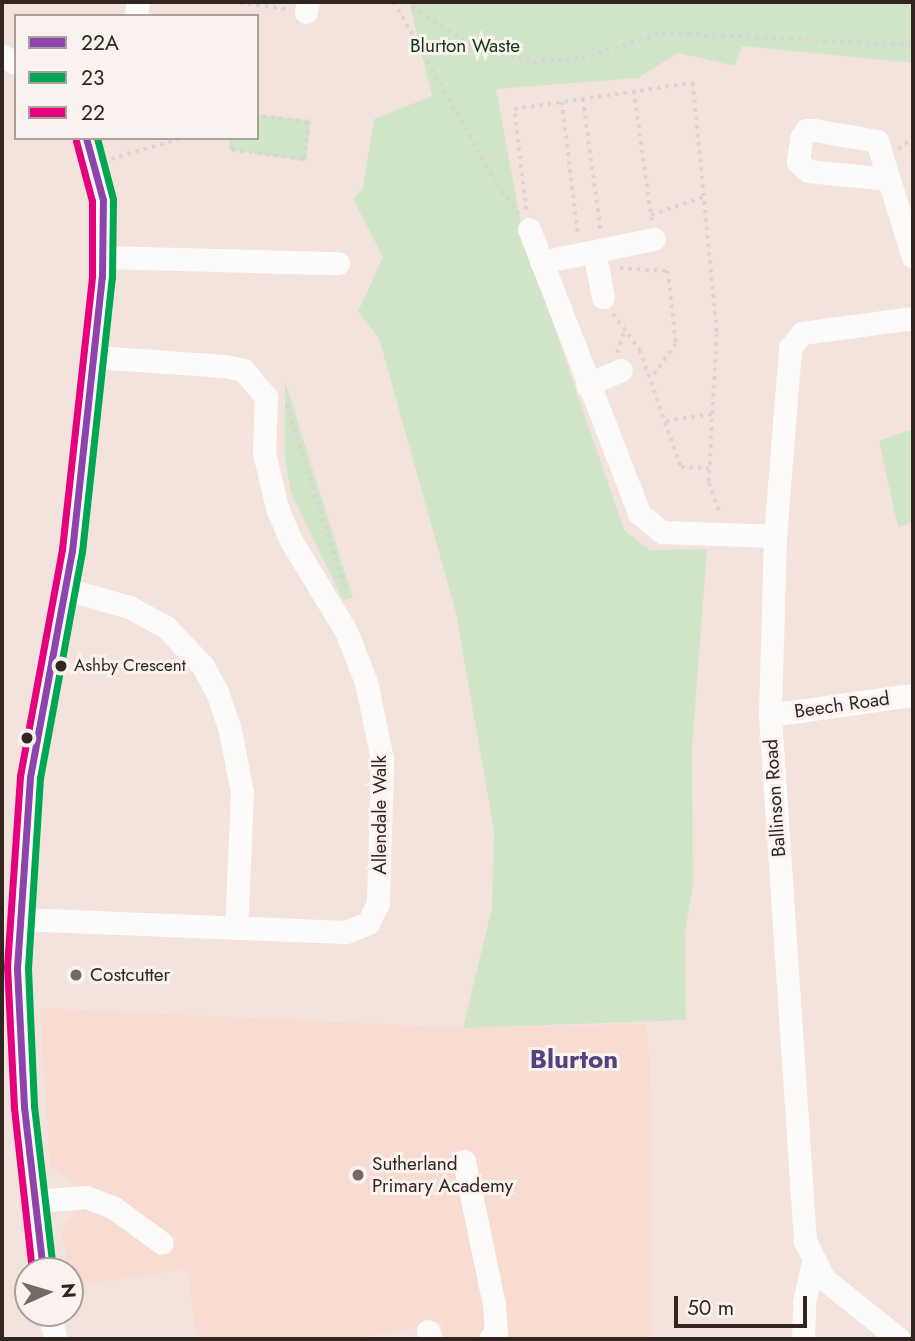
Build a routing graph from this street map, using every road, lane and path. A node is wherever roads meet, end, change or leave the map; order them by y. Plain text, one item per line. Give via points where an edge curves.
1 (231, 2) edge
2 (394, 2) edge
3 (405, 2) edge
4 (307, 7) edge
5 (913, 45) edge
6 (634, 91) dead end
7 (583, 99) dead end
8 (562, 102) dead end
9 (259, 116) edge
10 (87, 140) edge
11 (175, 140) edge
12 (233, 140) edge
13 (97, 168) junction
14 (888, 179) dead end
15 (705, 196) dead end
16 (651, 215) junction
17 (529, 229) joint
18 (654, 239) joint
19 (594, 256) junction
20 (102, 257) junction
21 (913, 257) edge
22 (541, 262) junction
23 (338, 263) dead end
24 (603, 297) joint
25 (913, 318) edge
26 (94, 357) junction
27 (622, 360) junction
28 (652, 379) junction
29 (258, 382) junction
30 (587, 385) junction
31 (712, 414) dead end
32 (666, 421) junction
33 (709, 468) dead end
34 (775, 536) junction
35 (66, 589) junction
36 (349, 600) dead end
37 (913, 695) edge
38 (770, 715) junction
39 (20, 919) junction
40 (236, 928) junction
41 (9, 968) edge
42 (464, 1161) dead end
43 (34, 1201) junction
44 (162, 1243) dead end
45 (41, 1257) edge
46 (813, 1262) junction
47 (490, 1339) edge
48 (803, 1339) edge
49 (899, 1339) edge

1 - 4 path
2 - 17 path via 497,184
3 - 5 path via 469,44 533,62 582,58 662,33
6 - 16 path
7 - 19 path
8 - 19 path
9 - 12 path via 309,122 304,159 232,150
10 - 13 street
11 - 13 path via 115,156
13 - 20 street via 103,200
14 - 21 street
15 - 16 path
16 - 18 path
17 - 22 street
18 - 19 street
19 - 22 street
19 - 24 street
19 - 28 path via 668,271 676,344
20 - 23 street
20 - 26 street
22 - 30 street
24 - 27 path
25 - 34 street, Ballinson Road via 802,333 793,341
26 - 29 street via 225,366 243,370
26 - 35 street
27 - 28 path via 640,350
27 - 30 street
28 - 32 path
29 - 36 path via 283,393
29 - 40 street, Allendale Walk via 266,397 264,453 277,508 291,541 345,631 366,682 382,759 381,862 378,903 368,923 358,929
30 - 34 street via 639,513 654,528 674,533
31 - 32 path
32 - 33 path via 681,467
34 - 38 street, Ballinson Road
35 - 39 street via 30,777
35 - 40 street via 129,607 166,626 203,666 217,692 242,793
37 - 38 street, Beech Road
38 - 46 street, Ballinson Road via 802,1212
39 - 40 street, Allendale Walk
39 - 41 street
41 - 43 street
42 - 47 street via 494,1304 496,1332
43 - 44 street via 86,1197 114,1208
43 - 45 street
46 - 48 street via 804,1302
46 - 49 street, Ballinson Road via 824,1279

